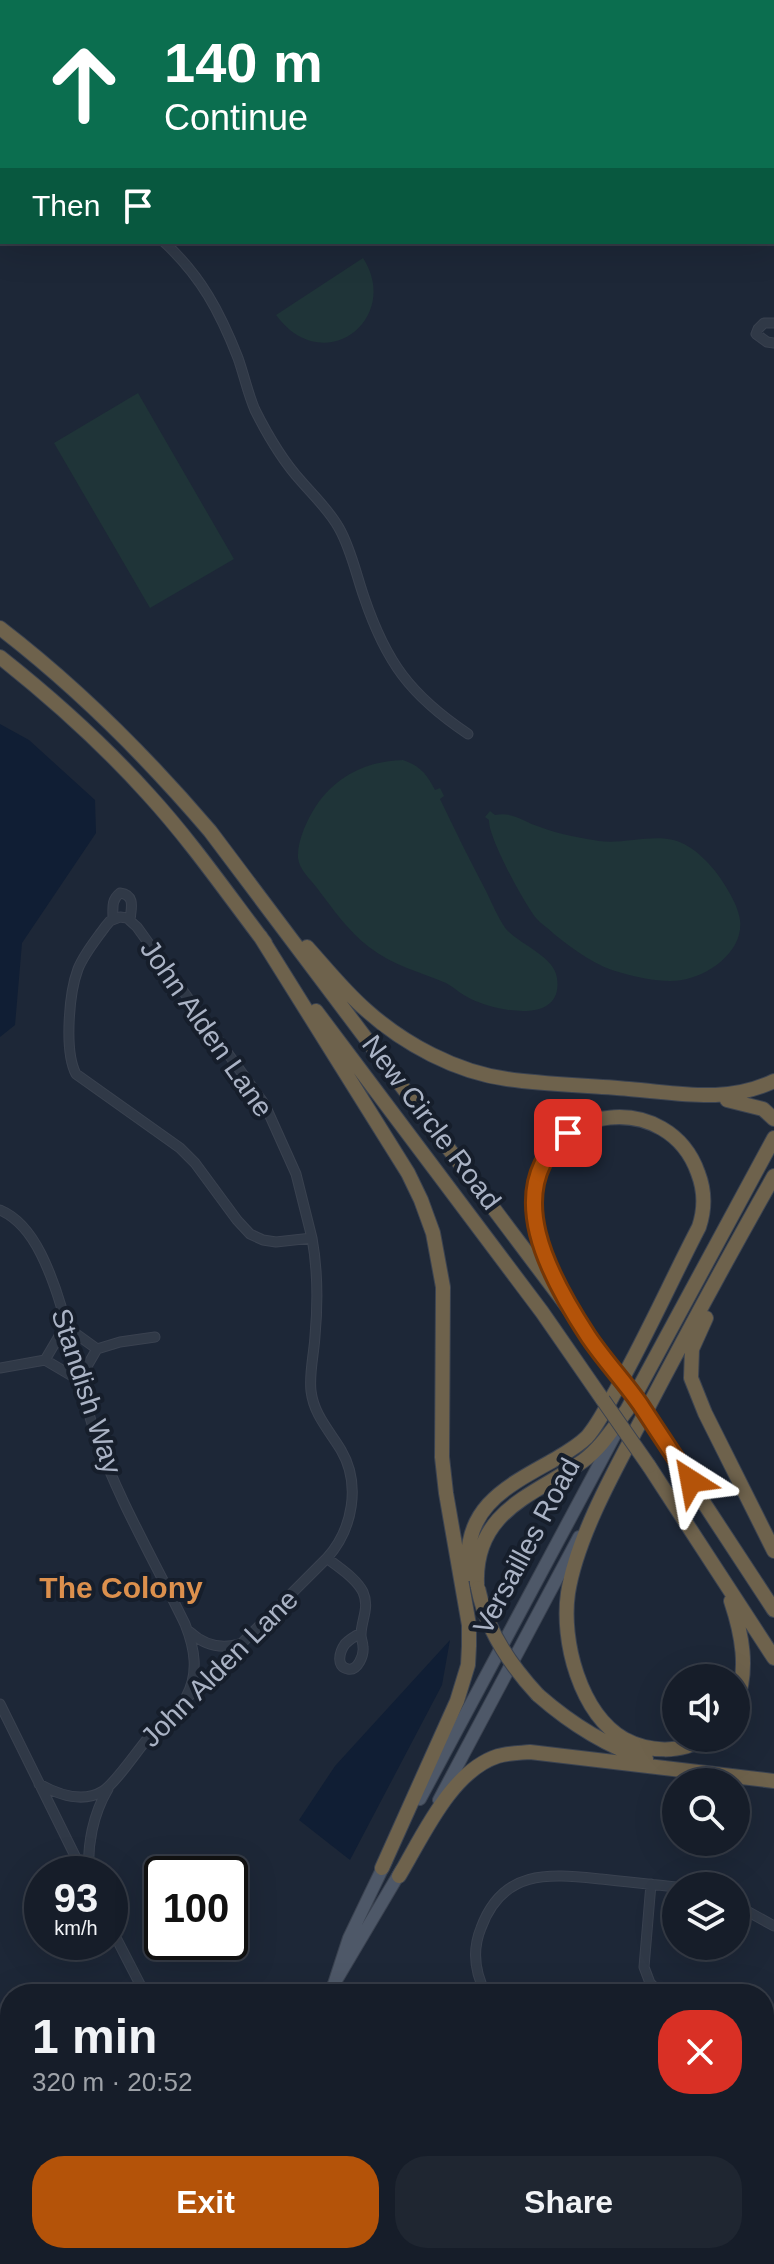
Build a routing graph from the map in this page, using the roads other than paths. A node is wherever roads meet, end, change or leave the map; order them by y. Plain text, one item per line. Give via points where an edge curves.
1 (166, 244) edge
2 (774, 323) edge
3 (774, 343) edge
4 (0, 628) edge
5 (0, 657) edge
6 (468, 734) dead end
7 (247, 881) junction
8 (113, 919) junction
9 (130, 920) junction
10 (260, 936) junction
11 (774, 1081) edge
12 (707, 1096) junction
13 (774, 1119) edge
14 (774, 1138) edge
15 (770, 1182) edge
16 (0, 1210) edge
17 (312, 1238) junction
18 (65, 1326) junction
19 (155, 1337) dead end
20 (589, 1337) junction
21 (97, 1349) junction
22 (45, 1360) junction
23 (0, 1368) edge
24 (79, 1380) junction
25 (627, 1410) junction
26 (613, 1474) junction
27 (686, 1520) junction
28 (774, 1551) edge
29 (327, 1558) junction
30 (466, 1608) junction
31 (774, 1610) edge
32 (185, 1624) junction
33 (361, 1633) dead end
34 (242, 1643) junction
35 (774, 1658) edge
36 (744, 1664) edge
37 (0, 1704) edge
38 (182, 1704) junction
39 (662, 1749) edge
40 (672, 1768) edge
41 (678, 1768) edge
42 (750, 1778) edge
43 (113, 1781) junction
44 (774, 1781) edge
45 (39, 1784) junction
46 (77, 1856) edge
47 (88, 1856) edge
48 (382, 1868) junction
49 (399, 1876) junction
50 (651, 1884) junction
51 (662, 1885) edge
52 (750, 1913) edge
53 (774, 1926) edge
54 (128, 1960) edge
55 (140, 1984) edge
56 (333, 1984) edge
57 (334, 1984) edge
58 (483, 1984) edge
59 (651, 1984) edge

1 - 6 street via 212,300 268,436 339,528 395,667 418,694
2 - 3 street via 764,323 756,334
4 - 7 highway, New Circle Road via 119,730 201,820
5 - 10 highway, New Circle Road via 73,718 149,795
7 - 12 highway via 364,1009 442,1059 507,1079
7 - 20 highway, New Circle Road
8 - 9 street, John Alden Lane
8 - 9 street via 120,893 130,898
8 - 17 street, John Alden Lane via 82,960 75,983 70,1060 76,1074 180,1148 250,1234 276,1242
9 - 17 street, John Alden Lane via 265,1105 296,1174
10 - 27 highway, New Circle Road, bridge via 542,1312
10 - 30 highway via 408,1173 433,1233 443,1287 444,1481
11 - 12 highway via 748,1092
12 - 13 highway via 754,1105
14 - 25 highway, Versailles Road
15 - 26 highway, Versailles Road
15 - 28 highway via 696,1337 690,1369 698,1398
16 - 18 street, Standish Way via 16,1219 38,1249
17 - 29 street, John Alden Lane via 318,1308 311,1390 317,1413 347,1463 352,1492 345,1531
18 - 21 street
18 - 22 street
18 - 24 street, Standish Way
19 - 21 street
20 - 30 highway via 546,1258 535,1223 538,1171 568,1133 600,1118 642,1119 667,1132 689,1154 702,1184 704,1214 631,1362 587,1436 511,1484 483,1510 468,1547
20 - 31 highway, New Circle Road, bridge
21 - 24 street
22 - 23 street
22 - 24 street
24 - 32 street, Standish Way via 105,1460
25 - 41 highway, bridge via 584,1461 500,1517 483,1546 478,1588 501,1646 538,1695 610,1745
25 - 48 main road, Versailles Road
26 - 39 highway via 573,1570 568,1633 575,1668 609,1728 633,1743
26 - 49 main road, Versailles Road
27 - 35 highway, New Circle Road
27 - 36 highway via 729,1595
29 - 33 street via 364,1596
29 - 34 street, John Alden Lane
30 - 48 highway via 469,1646 463,1683
32 - 34 street via 195,1637 212,1645
32 - 38 street, Standish Way via 195,1663
34 - 38 street, John Alden Lane
37 - 45 street
38 - 43 street, John Alden Lane
40 - 49 highway via 530,1752 497,1756 462,1778
42 - 44 highway
43 - 45 street, John Alden Lane via 98,1793 78,1797 59,1795
43 - 47 street, John Alden Lane via 95,1818
45 - 46 street
48 - 56 main road, Versailles Road
49 - 57 main road, Versailles Road
50 - 51 street
50 - 58 street via 547,1875 512,1888 485,1918 476,1945
50 - 59 street via 644,1967
52 - 53 street
54 - 55 street

